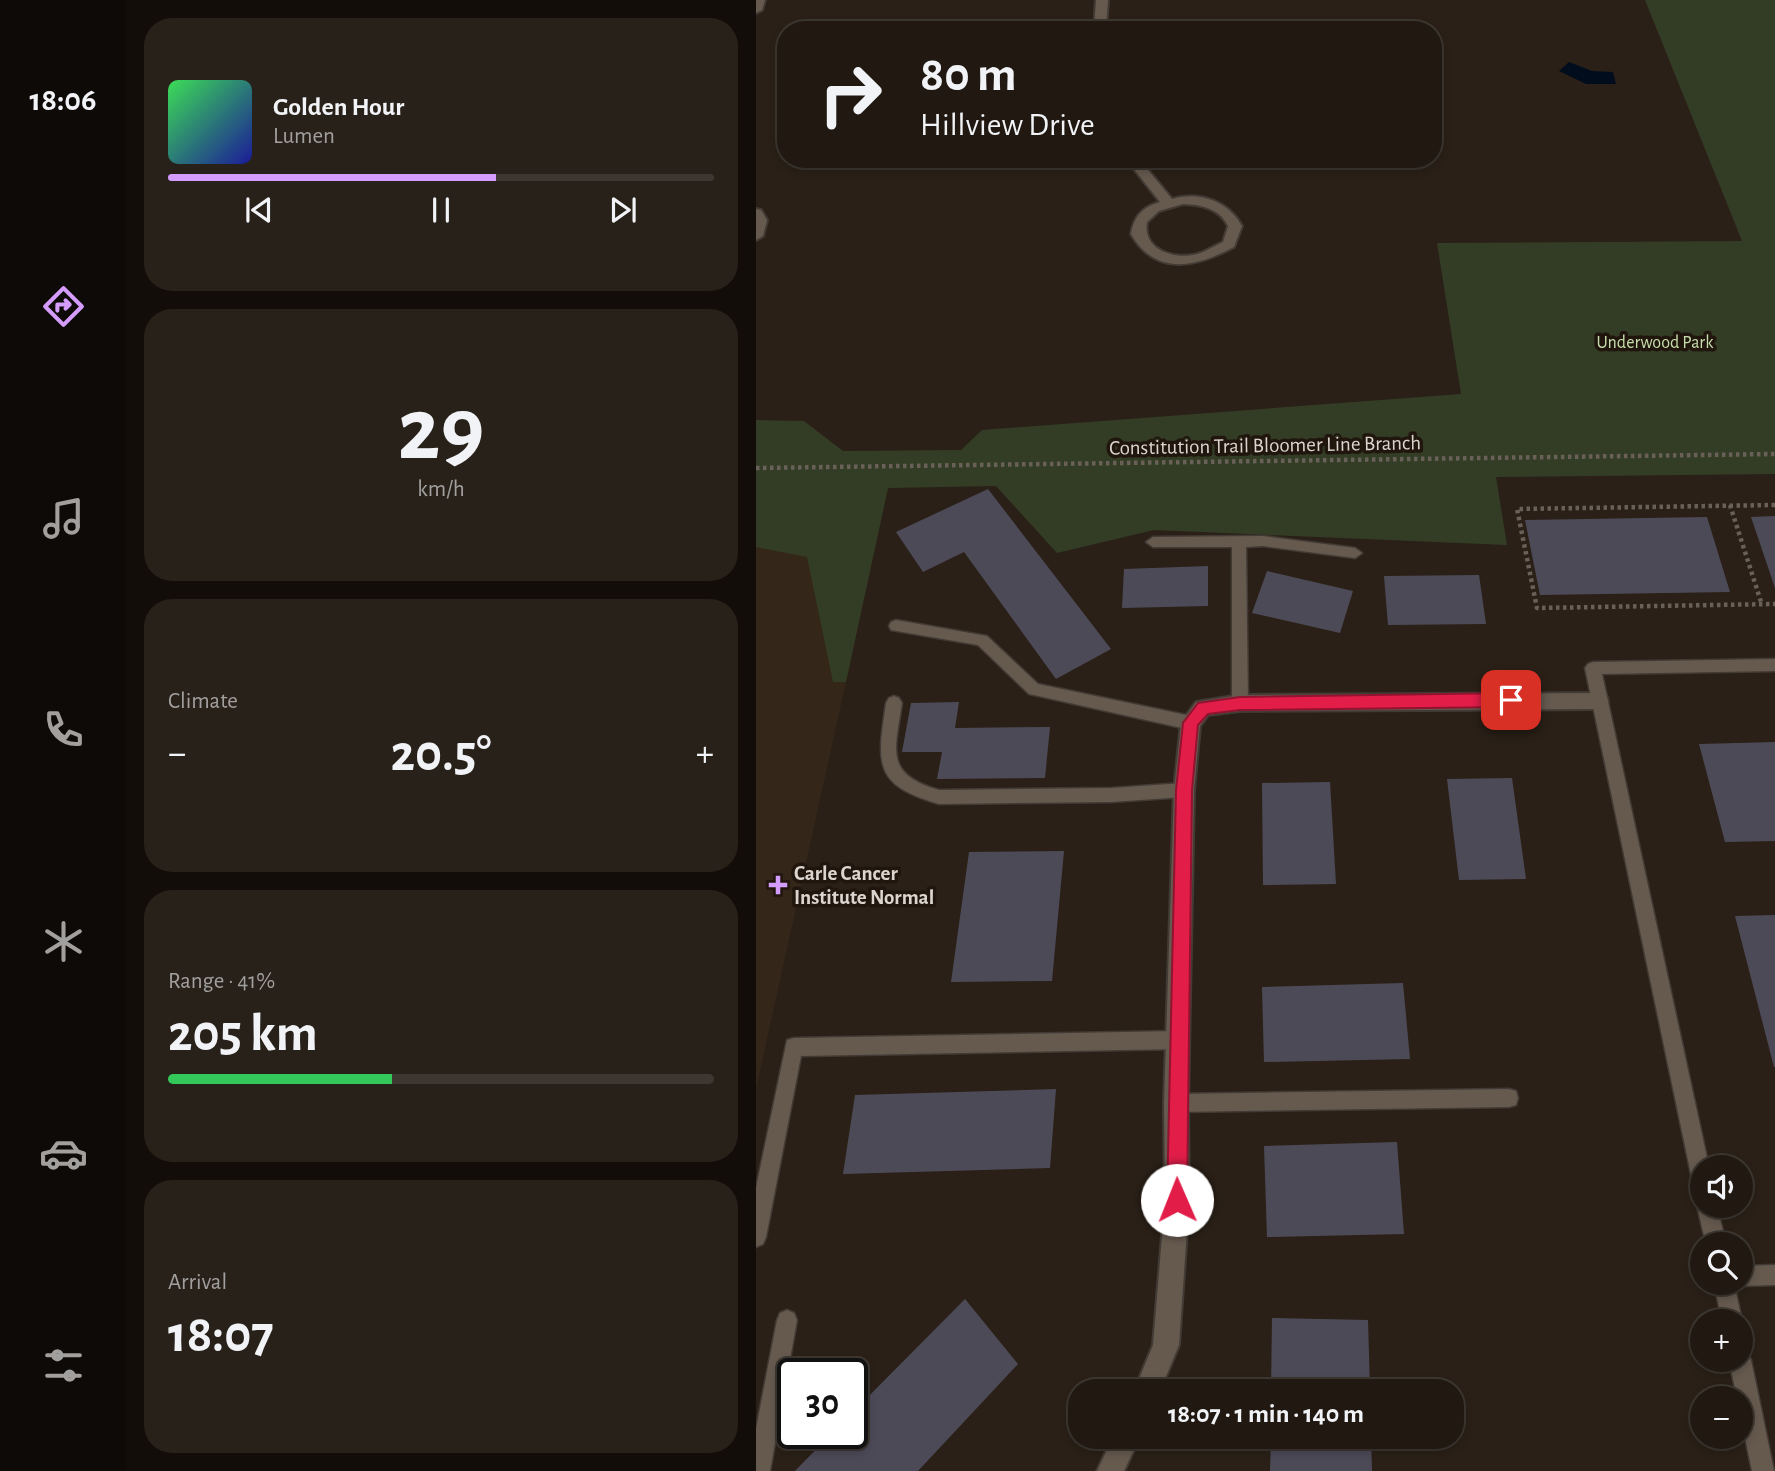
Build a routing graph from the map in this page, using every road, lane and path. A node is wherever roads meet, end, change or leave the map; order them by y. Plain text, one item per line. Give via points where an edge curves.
1 (759, 0) edge
2 (1102, 0) edge
3 (756, 10) edge
4 (1101, 21) edge
5 (1139, 168) edge
6 (1167, 202) junction
7 (756, 213) edge
8 (756, 236) edge
9 (1775, 454) edge
10 (756, 468) edge
11 (1775, 505) edge
12 (1730, 506) junction
13 (1239, 541) junction
14 (1153, 542) dead end
15 (1355, 553) dead end
16 (1775, 604) edge
17 (1762, 605) junction
18 (896, 626) dead end
19 (1775, 665) edge
20 (1599, 701) junction
21 (894, 703) dead end
22 (1240, 703) junction
23 (1191, 723) junction
24 (1184, 790) junction
25 (1180, 1040) junction
26 (1509, 1098) dead end
27 (1176, 1103) junction
28 (1697, 1155) edge
29 (756, 1237) edge
30 (1775, 1275) edge
31 (1753, 1276) edge
32 (787, 1320) dead end
33 (1742, 1372) edge
34 (1152, 1379) edge
35 (1121, 1449) edge
36 (759, 1471) edge
37 (1110, 1471) edge
38 (1763, 1471) edge

1 - 3 street
2 - 4 street
5 - 6 street
6 - 6 street via 1142,216 1137,226 1143,247 1155,255 1180,260 1206,258 1219,252 1234,235 1231,216 1211,203
7 - 8 street via 760,220
9 - 10 path, Constitution Trail Bloomer Line Branch
11 - 12 path
12 - 17 path
12 - 17 path via 1517,509 1537,608
13 - 14 lane
13 - 15 lane
13 - 22 lane
16 - 17 path
18 - 23 lane via 982,640 1034,690
19 - 20 lane via 1593,668
20 - 22 street
20 - 28 lane
21 - 24 lane via 887,760 891,773 919,793 939,797
22 - 23 street via 1203,708
23 - 24 street
24 - 25 street
25 - 27 street
25 - 29 lane via 794,1047
26 - 27 lane
27 - 34 street via 1177,1200 1166,1345
30 - 31 lane
32 - 36 lane
33 - 38 lane
35 - 37 street

